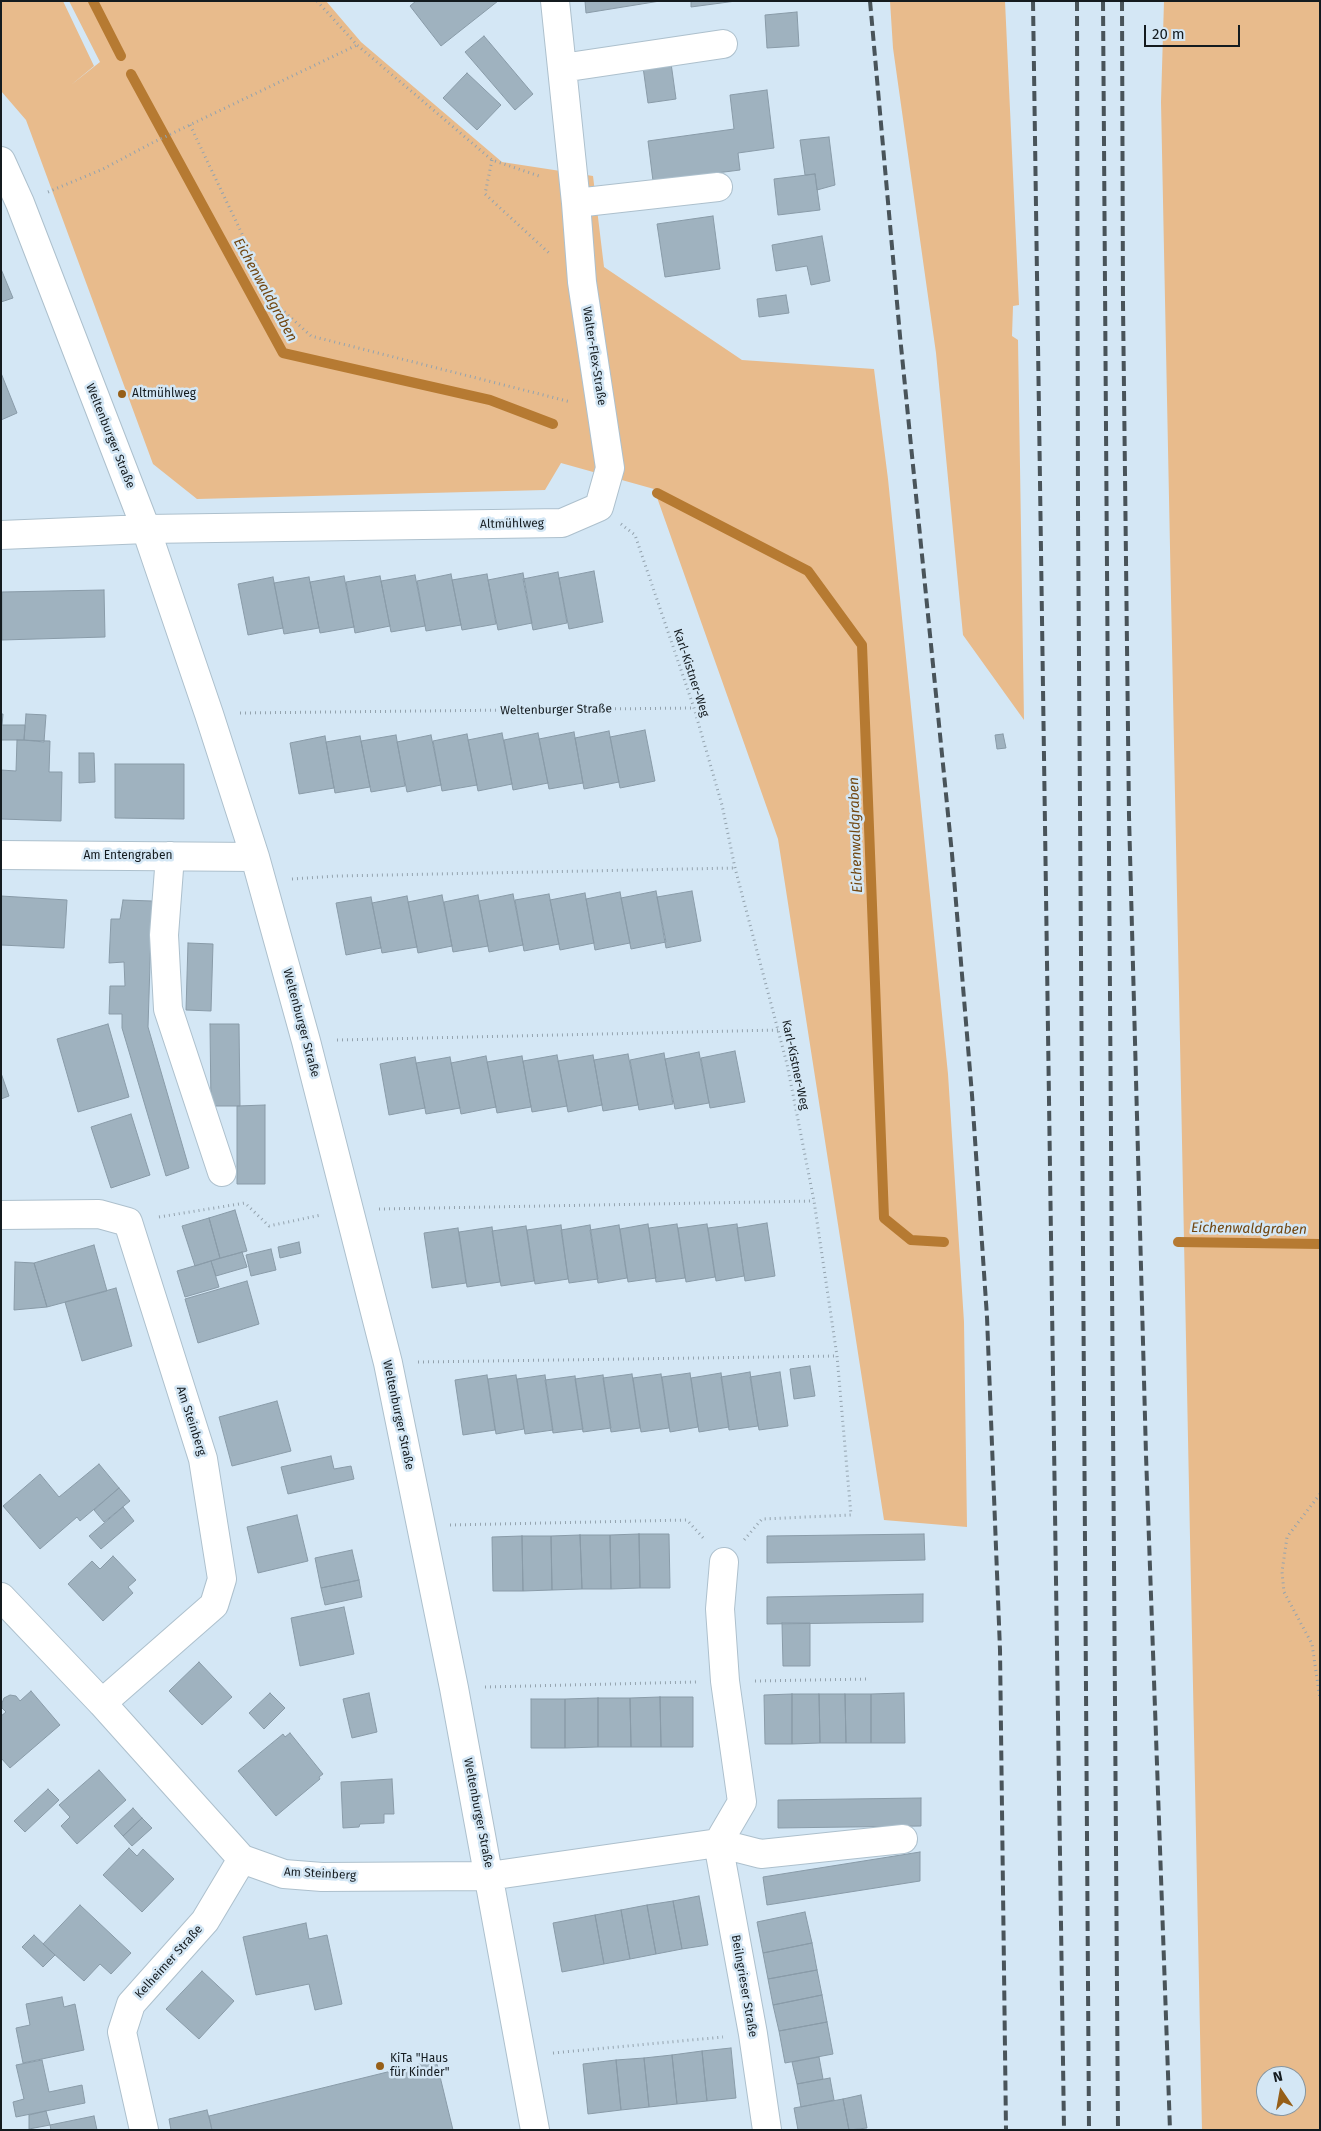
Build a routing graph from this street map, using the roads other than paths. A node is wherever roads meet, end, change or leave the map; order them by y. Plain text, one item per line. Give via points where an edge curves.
1 (555, 1) edge
2 (723, 44) dead end
3 (562, 68) junction
4 (1, 161) edge
5 (718, 187) dead end
6 (574, 191) junction
7 (599, 507) joint
8 (146, 529) junction
9 (1, 535) edge
10 (1, 855) edge
11 (170, 856) junction
12 (255, 857) junction
13 (222, 1172) dead end
14 (1, 1215) edge
15 (724, 1562) road end
16 (1, 1597) edge
17 (102, 1703) junction
18 (903, 1839) dead end
19 (718, 1843) junction
20 (242, 1860) junction
21 (489, 1876) junction
22 (144, 2130) edge
23 (535, 2130) edge
24 (767, 2130) edge

1 - 3 street, Walter-Flex-Straße
2 - 3 street
3 - 6 street, Walter-Flex-Straße
4 - 8 street, Weltenburger Straße
5 - 6 street
6 - 7 street, Walter-Flex-Straße via 582,282 610,468
7 - 8 street, Altmühlweg via 562,523
8 - 9 street, Altmühlweg
8 - 12 street, Weltenburger Straße
10 - 11 street, Am Entengraben
11 - 12 street, Am Entengraben
11 - 13 street via 164,935 168,1009
12 - 21 street, Weltenburger Straße via 306,1041 388,1363
14 - 17 street, Am Steinberg via 99,1214 128,1222 203,1459 222,1579 214,1605
15 - 19 street via 720,1609 725,1682 742,1802
16 - 17 street, Am Steinberg
17 - 20 street, Am Steinberg
18 - 19 street via 761,1854
19 - 21 street
19 - 24 street, Beilngrieser Straße via 754,2034
20 - 21 street, Am Steinberg via 284,1874 322,1877
20 - 22 street, Kelheimer Straße via 205,1921 131,2004 122,2032
21 - 23 street, Weltenburger Straße

